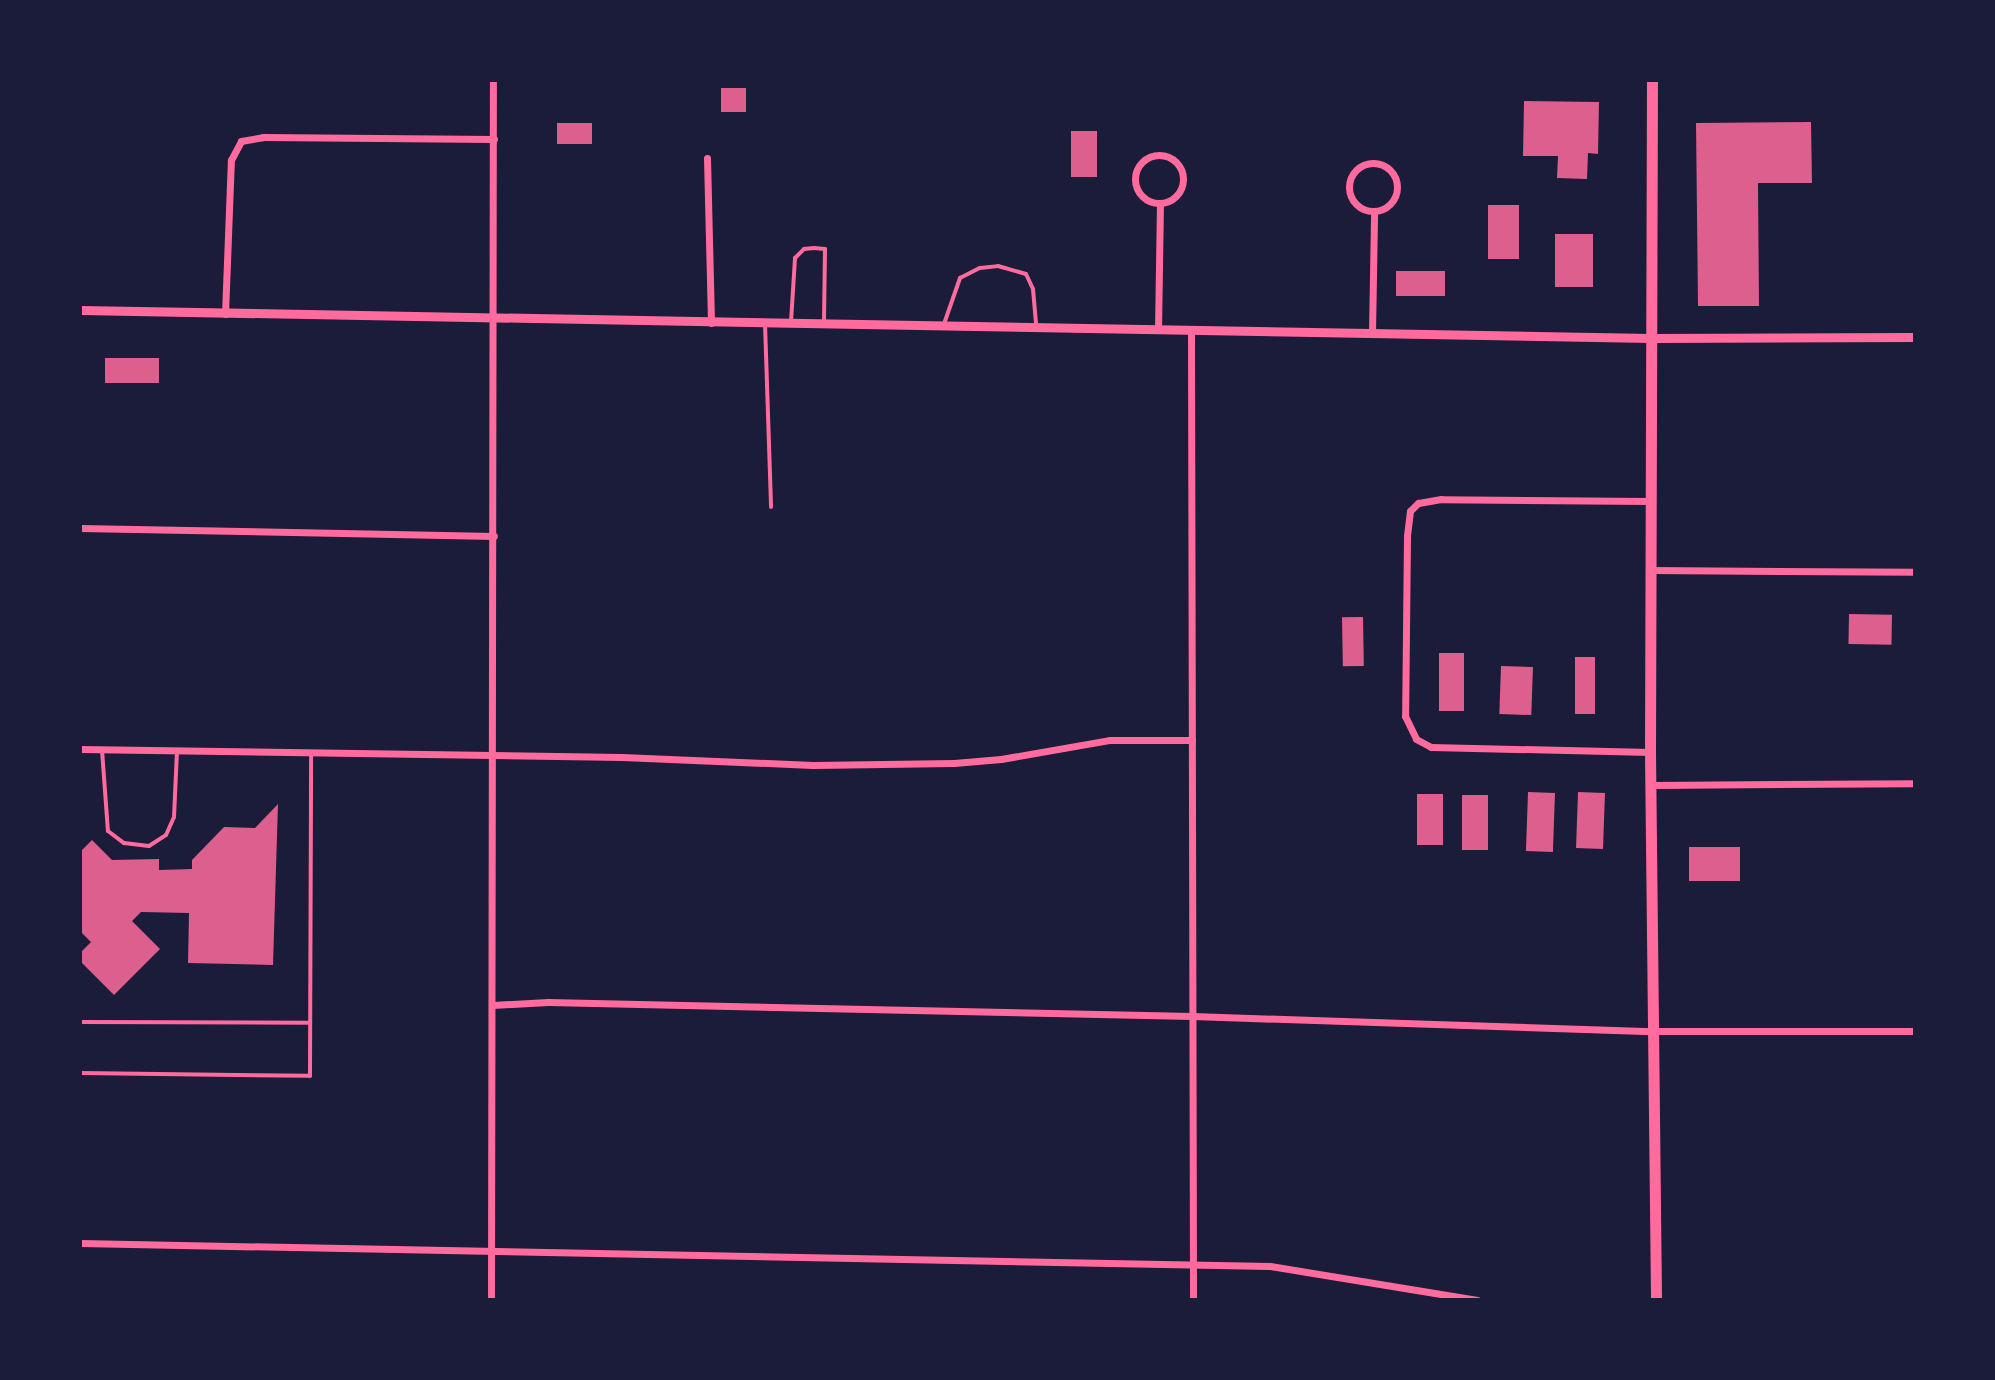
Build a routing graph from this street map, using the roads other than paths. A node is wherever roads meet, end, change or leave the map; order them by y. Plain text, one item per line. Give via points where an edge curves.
1 (493, 80) edge
2 (1652, 80) edge
3 (494, 139) junction
4 (707, 158) dead end
5 (1160, 205) junction
6 (1374, 213) junction
7 (80, 310) edge
8 (225, 314) junction
9 (494, 319) junction
10 (711, 323) junction
11 (765, 324) junction
12 (791, 324) junction
13 (824, 325) junction
14 (944, 327) junction
15 (1036, 328) junction
16 (1158, 330) junction
17 (1191, 331) junction
18 (1372, 333) junction
19 (1915, 337) edge
20 (1651, 338) junction
21 (1650, 501) junction
22 (771, 507) dead end
23 (80, 528) edge
24 (494, 536) junction
25 (1650, 570) junction
26 (1915, 572) edge
27 (1192, 740) junction
28 (80, 749) edge
29 (102, 750) junction
30 (177, 752) junction
31 (1650, 752) junction
32 (311, 754) junction
33 (494, 756) junction
34 (1915, 783) edge
35 (1651, 785) junction
36 (492, 1005) junction
37 (1192, 1016) junction
38 (80, 1022) edge
39 (310, 1023) junction
40 (1652, 1031) junction
41 (1915, 1031) edge
42 (80, 1073) edge
43 (80, 1243) edge
44 (491, 1251) junction
45 (1193, 1266) junction
46 (1438, 1298) edge
47 (491, 1300) edge
48 (1193, 1300) edge
49 (1477, 1300) edge
50 (1656, 1300) edge

1 - 3 street
2 - 20 main road
3 - 8 street via 241,141 231,160
3 - 9 street
4 - 10 street
5 - 5 street via 1180,194 1183,184 1172,159 1154,154 1141,160 1134,177 1136,189
5 - 16 street
6 - 6 street via 1393,198 1395,180 1379,162 1364,161 1351,183 1353,200
6 - 18 street
7 - 8 street
8 - 9 street
9 - 10 street
9 - 24 street
10 - 11 street
11 - 12 street
11 - 22 lane
12 - 13 street
12 - 13 lane via 795,258 814,248 825,249
13 - 14 street
14 - 15 street
14 - 15 lane via 960,278 998,266 1026,274 1033,289
15 - 16 street
16 - 17 street
17 - 18 street
17 - 27 street
18 - 20 street
19 - 20 street
20 - 21 main road
21 - 25 main road
21 - 31 street via 1418,503 1410,511 1407,536 1405,716 1416,739 1431,747
23 - 24 street
24 - 33 street
25 - 26 street
25 - 31 main road
27 - 33 street via 1110,740 1001,759 938,763
27 - 37 street
28 - 29 street
29 - 30 street
29 - 30 lane via 108,831 124,843 149,846 166,835 174,817
30 - 32 street
31 - 35 main road
32 - 33 street
32 - 39 lane
33 - 36 street
34 - 35 street
35 - 40 main road
36 - 37 street
36 - 44 street
37 - 40 street
37 - 45 street
38 - 39 lane
39 - 42 lane via 310,1076
40 - 41 street
40 - 50 main road
43 - 44 street
44 - 45 street
44 - 47 street
45 - 46 street via 1270,1266
45 - 48 street
46 - 49 street

